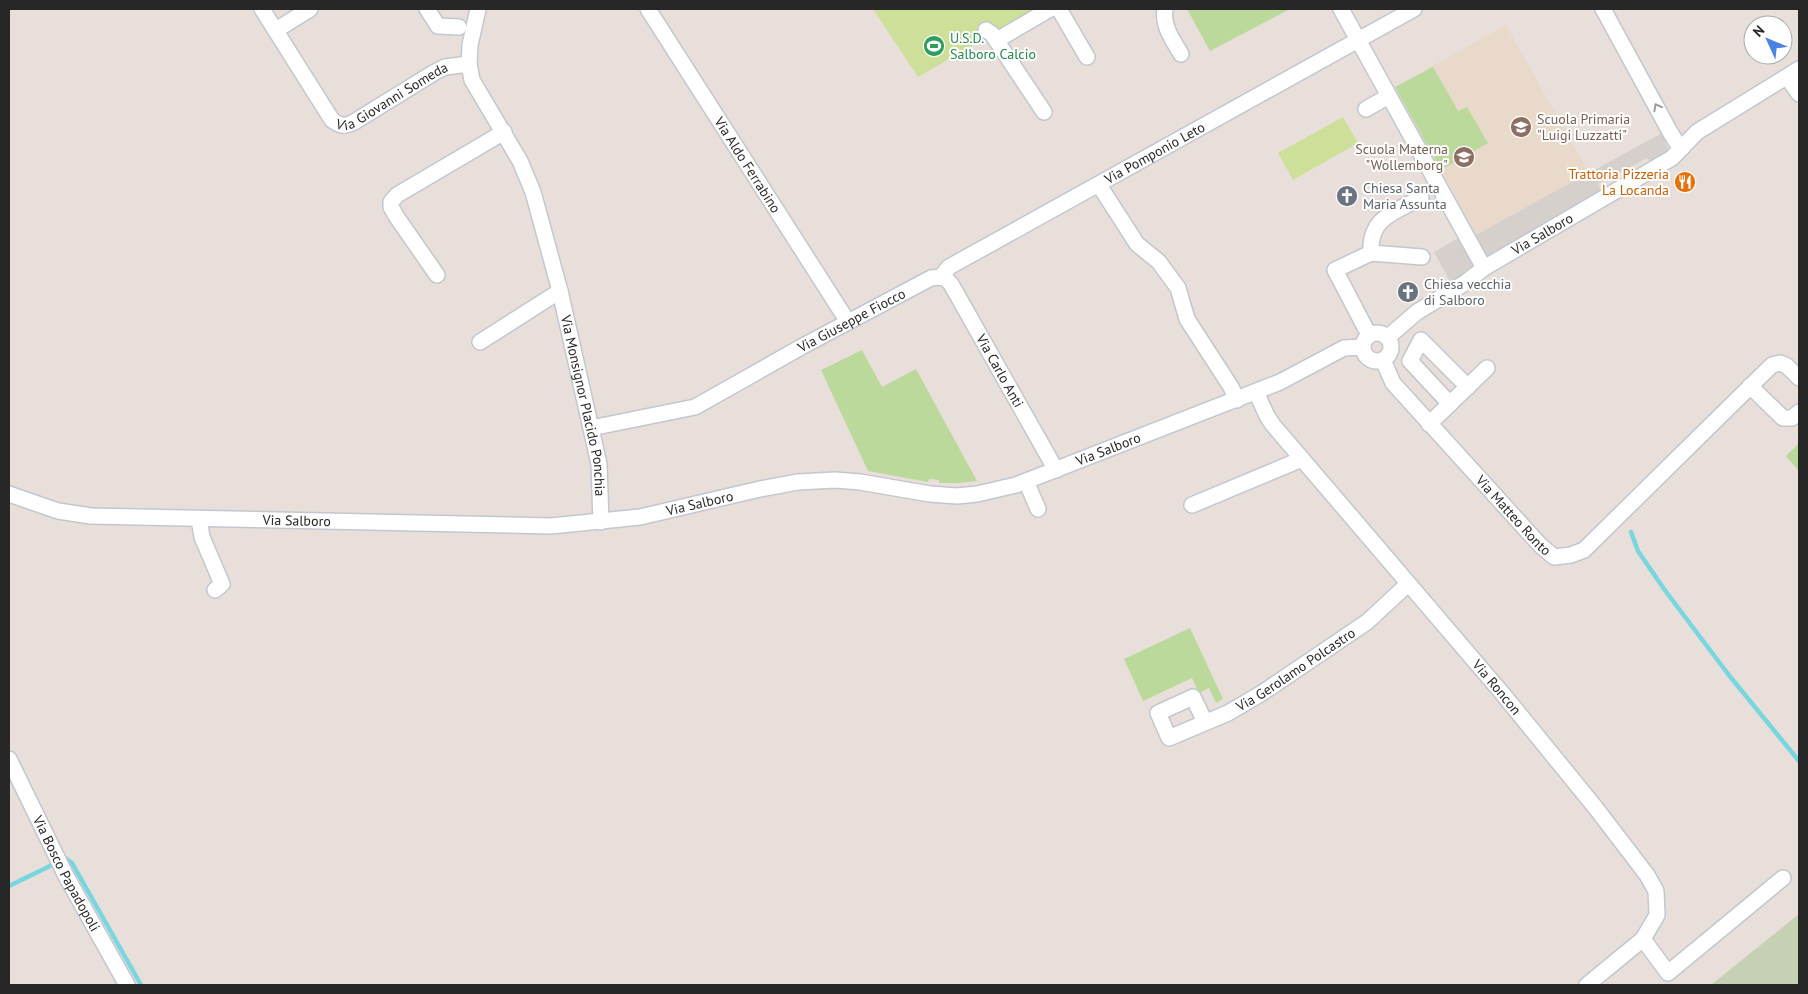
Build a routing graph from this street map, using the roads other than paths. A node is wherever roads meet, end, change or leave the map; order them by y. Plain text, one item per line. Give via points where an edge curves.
1 (262, 9) edge
2 (310, 9) edge
3 (427, 9) edge
4 (478, 9) edge
5 (648, 9) edge
6 (1050, 9) edge
7 (1059, 9) edge
8 (1165, 9) edge
9 (1341, 9) edge
10 (1414, 9) edge
11 (1603, 9) edge
12 (459, 27) dead end
13 (276, 30) junction
14 (1358, 40) junction
15 (1181, 54) dead end
16 (1087, 57) dead end
17 (469, 64) junction
18 (1793, 73) edge
19 (1799, 94) edge
20 (1389, 96) junction
21 (1366, 109) dead end
22 (1044, 112) dead end
23 (504, 132) junction
24 (1682, 148) junction
25 (1099, 185) junction
26 (1421, 198) dead end
27 (1371, 253) junction
28 (1422, 257) dead end
29 (1484, 268) junction
30 (437, 275) dead end
31 (941, 277) junction
32 (560, 291) junction
33 (848, 322) junction
34 (1365, 335) junction
35 (1388, 336) junction
36 (480, 342) dead end
37 (1344, 348) junction
38 (1383, 360) junction
39 (1487, 368) dead end
40 (1798, 374) edge
41 (1750, 386) junction
42 (1468, 387) junction
43 (1256, 392) junction
44 (1237, 400) junction
45 (1450, 404) junction
46 (1799, 412) edge
47 (1429, 424) junction
48 (591, 428) junction
49 (1302, 459) junction
50 (1056, 470) junction
51 (1026, 481) junction
52 (9, 494) edge
53 (1192, 506) dead end
54 (1038, 509) dead end
55 (199, 519) junction
56 (602, 522) junction
57 (1408, 584) junction
58 (215, 590) dead end
59 (1205, 722) junction
60 (9, 759) edge
61 (1783, 878) dead end
62 (1643, 939) junction
63 (127, 985) edge
64 (1587, 985) edge

1 - 13 street, Via Giovanni Someda
2 - 13 street
3 - 12 street via 438,26
4 - 17 street, Via Monsignor Placido Ponchia
5 - 33 street, Via Aldo Ferrabino
6 - 22 street via 991,35
7 - 16 street
8 - 15 street via 1167,30
9 - 14 street
10 - 14 street, Via Pomponio Leto
24 -> 11 street via 1670,132
13 - 17 street, Via Giovanni Someda via 332,120 341,126 347,126 445,67
14 - 20 street
14 - 25 street, Via Pomponio Leto
17 - 23 street, Via Monsignor Placido Ponchia via 472,80
18 - 19 street
18 - 24 street, Via Salboro via 1697,132
20 - 21 street
20 - 29 street
23 - 30 street via 397,195 391,202 396,216
23 - 32 street, Via Monsignor Placido Ponchia via 533,192
24 - 29 street, Via Salboro via 1666,162
25 - 31 street, Via Giuseppe Fiocco via 949,267
25 - 44 street, Via Pomponio Leto via 1137,244 1159,262 1178,288 1187,319
26 - 27 street via 1380,221 1370,239
27 - 28 street
27 - 34 street via 1336,270
29 - 35 street, Via Salboro via 1417,312
31 - 33 street, Via Giuseppe Fiocco via 931,278
31 - 50 street, Via Carlo Anti via 950,284
32 - 36 street, Via Monsignor Placido Ponchia
32 - 48 street, Via Monsignor Placido Ponchia
33 - 48 street, Via Giuseppe Fiocco via 695,407
34 - 35 street, Via Salboro via 1377,332
34 - 37 street, Via Salboro
34 - 37 street via 1358,332
34 - 38 street via 1364,351 1370,359
35 - 38 street via 1392,350
37 - 43 street, Via Salboro
38 - 47 street, Via Matteo Ronto via 1393,383
39 - 42 street
40 - 41 street, Via Matteo Ronto via 1780,363
41 - 46 street via 1783,418 1792,418
41 - 47 street, Via Matteo Ronto via 1584,550 1571,555 1554,557 1540,545
42 - 45 street
42 - 45 street via 1421,340 1410,361
43 - 44 street, Via Salboro
43 - 49 street, Via Roncon via 1267,416
44 - 50 street, Via Salboro
45 - 47 street
48 - 56 street, Via Monsignor Placido Ponchia via 599,464
49 - 53 street
49 - 57 street, Via Roncon
50 - 51 street, Via Salboro
51 - 54 street
51 - 56 street, Via Salboro via 957,496 860,482 798,482 640,517
52 - 55 street, Via Salboro via 58,511 90,516
55 - 56 street, Via Salboro via 551,526
55 - 58 street via 202,537 222,584
57 - 59 street, Via Gerolamo Polcastro via 1367,622 1262,694
57 - 62 street, Via Roncon via 1508,700 1647,875 1656,891 1657,915
59 - 59 street, Via Gerolamo Polcastro via 1169,738 1158,713 1193,697
60 - 63 street, Via Bosco Papadopoli via 66,876
61 - 62 street via 1668,973
62 - 64 street, Via Roncon

